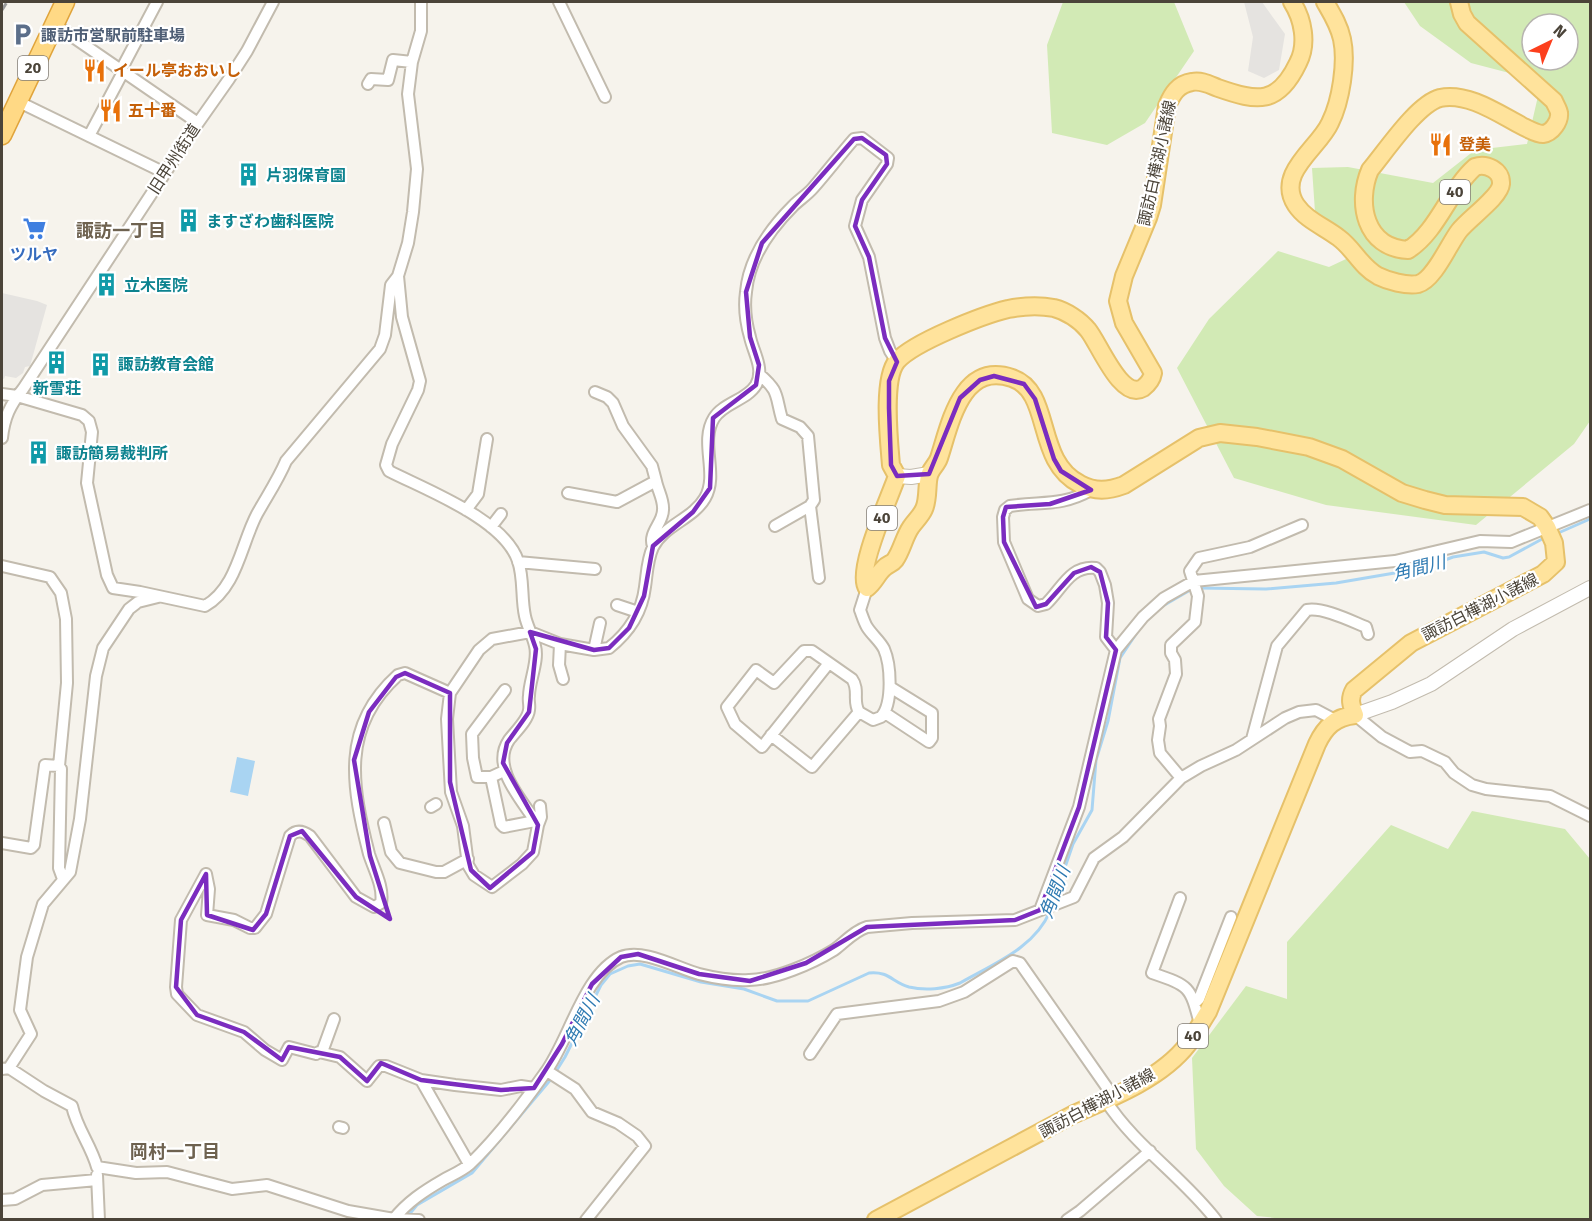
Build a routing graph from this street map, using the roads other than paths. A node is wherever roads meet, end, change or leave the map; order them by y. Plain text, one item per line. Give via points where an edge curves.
1 (65, 2) edge
2 (158, 2) edge
3 (273, 2) edge
4 (421, 2) edge
5 (559, 2) edge
6 (1292, 2) edge
7 (1325, 2) edge
8 (1459, 2) edge
9 (54, 24) junction
10 (412, 62) junction
11 (122, 71) junction
12 (368, 84) dead end
13 (605, 97) dead end
14 (17, 101) junction
15 (198, 123) junction
16 (2, 135) edge
17 (89, 136) junction
18 (165, 173) junction
19 (398, 276) junction
20 (897, 362) junction
21 (759, 374) junction
22 (595, 392) dead end
23 (2, 394) edge
24 (17, 396) junction
25 (2, 438) edge
26 (487, 439) dead end
27 (929, 474) junction
28 (897, 476) junction
29 (656, 481) junction
30 (1091, 489) junction
31 (568, 493) dead end
32 (810, 506) junction
33 (466, 510) junction
34 (1590, 510) edge
35 (501, 514) dead end
36 (1302, 525) dead end
37 (775, 526) dead end
38 (491, 527) junction
39 (1547, 527) junction
40 (653, 546) junction
41 (518, 562) junction
42 (2, 566) edge
43 (595, 569) dead end
44 (819, 578) dead end
45 (1194, 582) junction
46 (867, 588) junction
47 (1590, 590) edge
48 (159, 597) junction
49 (617, 605) dead end
50 (638, 612) junction
51 (600, 623) dead end
52 (530, 632) junction
53 (1368, 634) dead end
54 (479, 639) dead end
55 (492, 639) junction
56 (560, 644) junction
57 (594, 650) junction
58 (1116, 650) junction
59 (829, 663) junction
60 (563, 679) dead end
61 (890, 687) junction
62 (505, 690) dead end
63 (450, 693) junction
64 (859, 712) junction
65 (885, 713) junction
66 (1355, 715) junction
67 (1335, 720) junction
68 (771, 735) junction
69 (1252, 739) junction
70 (59, 766) junction
71 (504, 771) junction
72 (491, 777) junction
73 (1182, 778) junction
74 (540, 806) dead end
75 (1590, 816) edge
76 (384, 823) dead end
77 (536, 823) junction
78 (2, 843) edge
79 (468, 859) junction
80 (63, 879) junction
81 (1180, 898) dead end
82 (1042, 909) junction
83 (1231, 917) dead end
84 (1195, 1003) junction
85 (334, 1019) dead end
86 (1200, 1024) junction
87 (322, 1052) junction
88 (810, 1054) dead end
89 (5, 1069) edge
90 (552, 1075) junction
91 (421, 1080) junction
92 (534, 1088) junction
93 (1106, 1101) junction
94 (1150, 1151) junction
95 (469, 1164) junction
96 (97, 1167) junction
97 (97, 1180) junction
98 (2, 1200) edge
99 (396, 1218) edge
100 (413, 1219) edge
101 (99, 1220) edge
102 (419, 1220) edge
103 (586, 1220) edge
104 (876, 1220) edge
105 (1067, 1220) edge
106 (1216, 1220) edge

1 - 9 highway, 20
2 - 11 street
3 - 15 street, 旧甲州街道 via 239,64
4 - 10 street via 421,31
5 - 13 street
6 - 20 main road, 諏訪白樺湖小諸線 via 1301,22 1302,56 1276,93 1252,98 1194,81 1179,86 1167,106 1152,206 1118,301 1124,323 1153,373 1146,387 1126,387 1077,319 1056,309 1031,306 1008,309 934,337
7 - 8 main road, 40 via 1338,25 1344,69 1330,125 1292,177 1293,200 1301,212 1346,243 1376,275 1392,282 1418,284 1435,270 1459,232 1496,194 1501,183 1494,170 1475,167 1416,244 1407,250 1389,247 1375,235 1364,210 1365,182 1370,170 1420,109 1439,98 1456,97 1543,134 1557,123 1559,113 1554,101 1467,23
9 - 11 street
9 - 14 highway, 20
10 - 12 street via 393,60 388,80 371,79
10 - 19 street via 408,94 417,169 408,243
11 - 15 street
11 - 17 street
14 - 16 highway, 20
14 - 17 street
15 - 18 street, 旧甲州街道
17 - 18 street
18 - 24 street, 旧甲州街道
19 - 33 street via 402,317 420,381 386,465 389,471
19 - 48 street via 391,285 380,349 286,461 256,515 229,582 205,606
20 - 21 street via 885,339 869,257 855,225 862,200 888,158 862,138 854,139 778,223 750,267 745,302
20 - 28 main road via 889,381 888,408 891,465
21 - 32 street via 776,391 782,419 800,427 808,436 814,500
21 - 40 street via 756,385 745,396 713,418 710,488 704,501
22 - 29 street via 613,403 623,426 652,466
23 - 24 street
24 - 25 street, 旧甲州街道 via 4,422
24 - 48 street via 82,415 90,421 87,483 107,574 113,588
26 - 33 street via 478,494
27 - 28 street
27 - 30 main road, 40 via 939,460 960,398 980,380 994,376 1024,384 1035,399 1054,459 1075,482
27 - 46 main road, 40 via 926,507 893,562
28 - 46 main road, 40 via 863,572
29 - 31 street via 617,502
29 - 40 street via 663,511 652,536
30 - 39 main road, 諏訪白樺湖小諸線 via 1124,485 1199,438 1220,433 1309,447 1342,459 1402,492 1445,505 1523,507 1540,517
30 - 58 street via 1050,504 1010,506 1003,517 1004,542 1028,599 1038,606 1046,604 1074,573 1096,568 1108,603 1106,637
32 - 37 street
32 - 44 street
33 - 38 street
34 - 39 street
35 - 38 street
36 - 45 street via 1250,548 1200,558 1190,571
38 - 41 street via 510,546
39 - 45 street via 1511,542 1480,541 1395,561
39 - 66 main road, 諏訪白樺湖小諸線 via 1556,562 1543,574 1411,643 1354,690 1351,705
40 - 50 street
41 - 43 street
41 - 52 street
42 - 70 street via 50,577 61,593 66,619 67,683
45 - 58 street via 1171,593 1143,617
45 - 73 street via 1195,622 1171,645 1176,674 1159,720 1160,753
46 - 61 street via 860,610 886,652
47 - 66 street via 1513,629 1423,688
48 - 80 street via 138,602 129,609 103,648 96,676 80,819 70,872
49 - 50 street
50 - 57 street via 619,641 609,648
51 - 57 street
52 - 55 street
52 - 56 street
52 - 71 street via 536,649 530,712 507,742
53 - 69 street via 1366,627 1351,621 1307,610 1277,646
54 - 55 street
55 - 63 street via 479,650
56 - 57 street
56 - 60 street
58 - 82 street via 1079,807
59 - 64 street via 856,684
59 - 68 street
59 - 68 street via 812,651 804,651 774,683 756,670 727,707 735,724 762,747
61 - 65 street
61 - 65 street via 932,713 932,738 929,742
62 - 72 street via 472,734 475,774
63 - 79 street via 447,719 451,792 463,826
63 - 87 street via 405,672 398,675 369,712 359,733 354,772 381,903 374,907 356,897 303,831 290,836 266,914 255,928 207,915 206,874 181,920 176,987 190,1009 201,1017 244,1032 282,1060 289,1047
64 - 65 street via 873,720
64 - 68 street via 812,767
66 - 67 main road
66 - 75 street via 1382,737 1410,752 1422,751 1445,762 1472,785 1550,796
67 - 69 street via 1316,710 1299,712
67 - 86 main road, 諏訪白樺湖小諸線 / 40 via 1317,744
69 - 73 street
70 - 78 street via 45,765 34,845 31,848
70 - 80 street via 59,868
71 - 72 street
71 - 77 street
72 - 77 street via 501,824 504,827
73 - 82 street via 1123,837 1094,858 1074,897
74 - 77 street via 541,817
76 - 79 street via 391,852 400,863 436,873
77 - 79 street via 533,852 492,887 474,875
80 - 89 street via 43,904 27,957 20,1010 31,1034
81 - 84 street via 1152,973 1180,982 1193,995
82 - 90 street via 1015,920 867,927 806,963 750,981 699,974 638,954 621,957 603,969 592,984
83 - 84 street
84 - 86 street
85 - 87 street
86 - 93 main road, 諏訪白樺湖小諸線 / 40 via 1186,1046 1154,1075
87 - 91 street via 340,1057 367,1081 379,1066
88 - 93 street via 837,1014 939,1001 964,992 1013,961 1020,963 1108,1089
89 - 96 street via 72,1106
90 - 92 street
90 - 103 street via 575,1089 592,1112 618,1123 645,1146
91 - 92 street via 486,1089 528,1085
91 - 95 street
92 - 95 street
93 - 94 street
93 - 104 main road, 諏訪白樺湖小諸線 / 40 via 1074,1114
94 - 105 street
94 - 106 street
95 - 99 street via 426,1190 402,1208
96 - 97 street
96 - 99 street via 136,1173 166,1172 232,1189 267,1185 348,1211
97 - 98 street via 42,1185 15,1199
97 - 101 street
99 - 100 street
100 - 102 street

